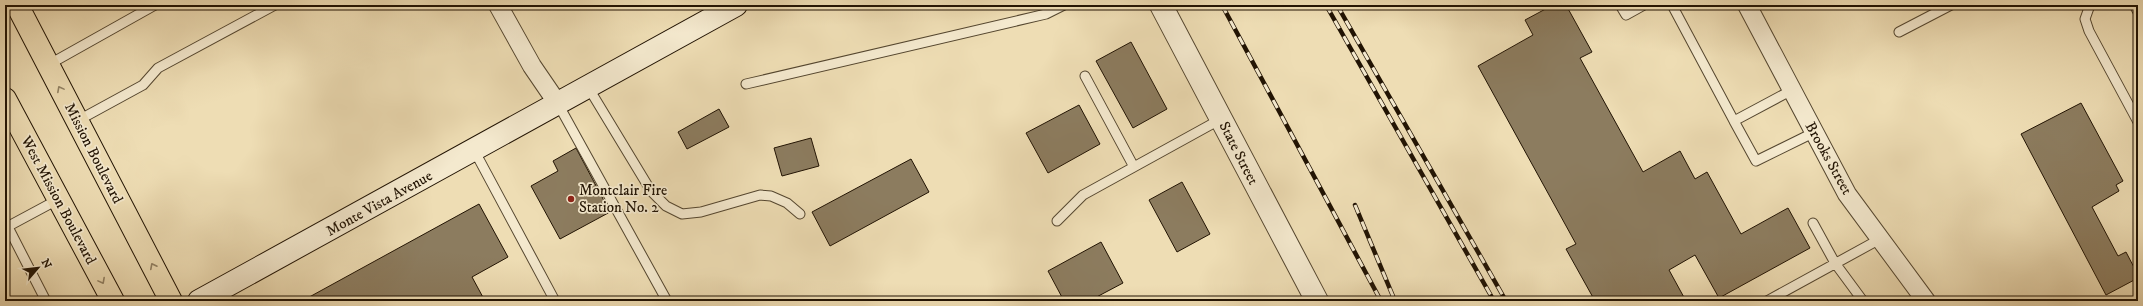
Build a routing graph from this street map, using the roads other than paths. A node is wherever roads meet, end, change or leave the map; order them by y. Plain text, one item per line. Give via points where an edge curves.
1 (17, 5) edge
2 (156, 5) edge
3 (275, 5) edge
4 (498, 5) edge
5 (736, 5) edge
6 (1064, 5) edge
7 (1161, 5) edge
8 (1620, 5) edge
9 (1644, 5) edge
10 (1672, 5) edge
11 (1747, 5) edge
12 (1951, 5) edge
13 (2090, 5) edge
14 (2134, 5) edge
15 (2138, 12) edge
16 (1899, 32) dead end
17 (48, 65) junction
18 (1085, 76) dead end
19 (746, 84) dead end
20 (588, 87) junction
21 (1792, 90) junction
22 (5, 98) edge
23 (558, 104) junction
24 (1221, 119) junction
25 (77, 121) junction
26 (1734, 121) junction
27 (2138, 122) edge
28 (1815, 132) junction
29 (474, 150) junction
30 (1134, 167) junction
31 (59, 199) junction
32 (800, 214) dead end
33 (1057, 221) dead end
34 (1813, 223) dead end
35 (6, 228) edge
36 (1880, 239) junction
37 (1836, 263) junction
38 (46, 301) edge
39 (113, 301) edge
40 (171, 301) edge
41 (199, 301) edge
42 (555, 301) edge
43 (667, 301) edge
44 (1317, 301) edge
45 (1767, 301) edge
46 (1862, 301) edge
47 (1926, 301) edge

1 - 17 main road, Mission Boulevard
2 - 17 lane
3 - 25 lane via 158,68 143,85
4 - 23 street via 532,66
5 - 20 main road, Monte Vista Avenue
6 - 19 lane via 1046,14
7 - 24 main road, State Street
8 - 9 lane via 1626,15
10 - 26 lane
11 - 21 street, Brooks Street
12 - 16 lane
13 - 27 lane via 2085,19 2089,31
14 - 15 lane
25 -> 17 main road, Mission Boulevard
18 - 30 lane
20 - 23 main road, Monte Vista Avenue
20 - 32 lane via 651,191 666,206 682,214 701,212 760,194 787,203
21 - 26 lane
21 - 28 street, Brooks Street
22 - 31 main road, West Mission Boulevard
23 - 29 main road, Monte Vista Avenue
23 - 43 lane
24 - 30 lane
24 - 44 main road, State Street
40 -> 25 main road, Mission Boulevard
26 - 28 lane via 1756,161
28 - 36 street, Brooks Street via 1847,194
29 - 41 main road, Monte Vista Avenue
29 - 42 lane
30 - 33 lane via 1083,195
31 - 35 lane
31 -> 39 main road, West Mission Boulevard
34 - 37 lane
35 - 38 lane
36 - 37 lane
36 - 47 street, Brooks Street
37 - 45 lane
37 - 46 lane

